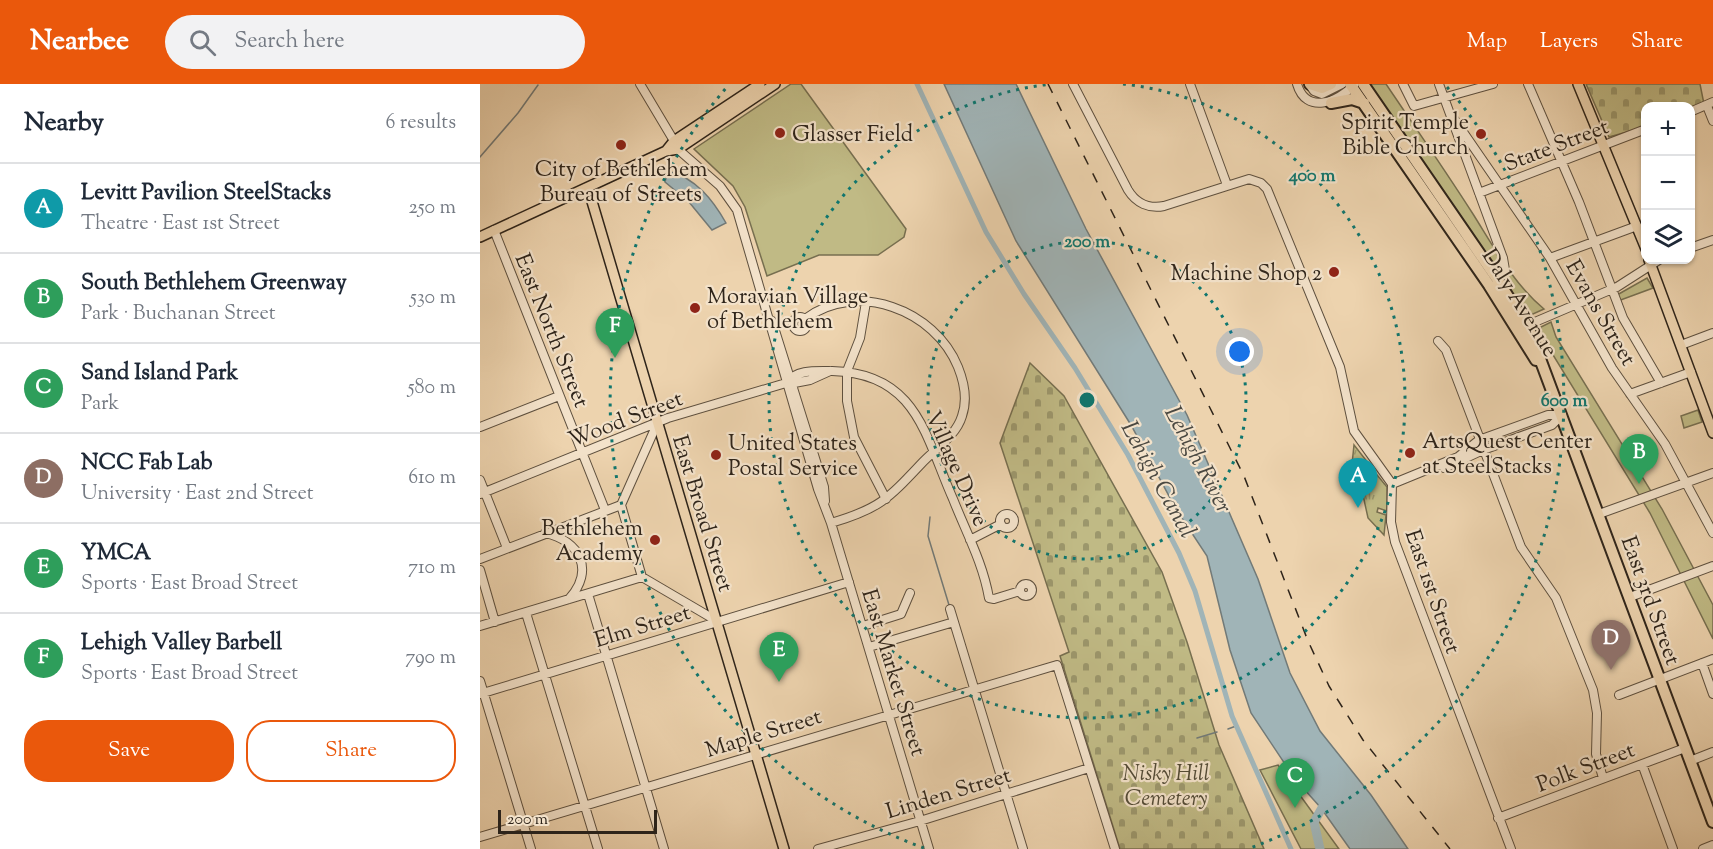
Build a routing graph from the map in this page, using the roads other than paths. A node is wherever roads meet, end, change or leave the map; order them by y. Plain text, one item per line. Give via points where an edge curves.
1 (640, 84) edge
2 (760, 84) edge
3 (774, 84) edge
4 (1073, 84) edge
5 (1190, 84) edge
6 (1297, 84) edge
7 (1309, 84) edge
8 (1331, 84) edge
9 (1403, 84) edge
10 (1439, 84) edge
11 (1493, 84) edge
12 (1528, 84) edge
13 (1578, 84) edge
14 (1353, 85) edge
15 (1444, 97) junction
16 (1330, 103) junction
17 (1364, 104) junction
18 (1710, 104) edge
19 (1695, 110) edge
20 (1450, 113) junction
21 (1713, 121) edge
22 (1641, 131) edge
23 (1604, 144) junction
24 (676, 145) junction
25 (1561, 161) junction
26 (1501, 184) junction
27 (1227, 185) junction
28 (588, 188) junction
29 (1479, 192) junction
30 (1637, 226) junction
31 (494, 230) junction
32 (1641, 236) edge
33 (480, 237) edge
34 (1713, 240) edge
35 (1595, 242) junction
36 (1695, 246) edge
37 (1550, 258) junction
38 (1649, 264) edge
39 (1654, 264) edge
40 (1497, 279) junction
41 (1612, 290) junction
42 (866, 302) junction
43 (1576, 304) junction
44 (805, 319) dead end
45 (1523, 327) junction
46 (1713, 333) edge
47 (1438, 341) dead end
48 (1681, 345) junction
49 (847, 370) junction
50 (1691, 372) junction
51 (790, 382) junction
52 (1661, 383) junction
53 (1553, 392) joint
54 (1630, 394) junction
55 (559, 396) junction
56 (1562, 415) junction
57 (657, 424) junction
58 (480, 427) edge
59 (1713, 433) edge
60 (1479, 440) junction
61 (1483, 450) junction
62 (934, 451) junction
63 (583, 454) junction
64 (1713, 473) edge
65 (480, 480) edge
66 (1686, 482) junction
67 (1393, 486) junction
68 (482, 493) edge
69 (886, 499) junction
70 (621, 505) junction
71 (605, 510) junction
72 (1599, 514) junction
73 (831, 522) junction
74 (1001, 524) dead end
75 (545, 533) junction
76 (1713, 533) edge
77 (970, 540) junction
78 (507, 548) junction
79 (480, 559) edge
80 (1713, 566) edge
81 (480, 570) edge
82 (642, 577) junction
83 (849, 582) junction
84 (1020, 591) dead end
85 (910, 593) dead end
86 (588, 594) junction
87 (1630, 597) junction
88 (568, 600) junction
89 (950, 609) dead end
90 (526, 613) junction
91 (717, 621) junction
92 (495, 622) junction
93 (954, 622) junction
94 (480, 626) edge
95 (863, 626) junction
96 (869, 648) junction
97 (606, 654) junction
98 (1713, 659) edge
99 (1702, 663) junction
100 (545, 674) junction
101 (1660, 679) junction
102 (480, 681) edge
103 (974, 689) junction
104 (482, 693) edge
105 (1713, 694) edge
106 (1619, 695) dead end
107 (888, 714) junction
108 (1685, 748) junction
109 (1713, 752) edge
110 (756, 753) junction
111 (1690, 761) junction
112 (1642, 764) junction
113 (1089, 768) junction
114 (1603, 778) junction
115 (646, 786) junction
116 (1006, 793) junction
117 (585, 806) junction
118 (1498, 818) junction
119 (920, 820) junction
120 (1713, 822) edge
121 (524, 824) junction
122 (480, 837) edge
123 (1713, 845) edge
124 (531, 849) edge
125 (598, 849) edge
126 (664, 849) edge
127 (784, 849) edge
128 (818, 849) edge
129 (929, 849) edge
130 (1023, 849) edge
131 (1115, 849) edge
132 (1511, 849) edge
133 (1673, 849) edge
134 (1702, 849) edge

1 - 24 street, East Market Street
2 - 24 main road
3 - 24 main road via 742,108
4 - 27 street via 1137,201 1161,207
5 - 27 street
6 - 16 street via 1308,100
7 - 8 highway via 1322,88
7 - 14 street via 1322,94
9 - 15 street via 1414,106
10 - 15 street
11 - 15 street
12 - 25 street
13 - 23 main road
14 - 16 street
14 - 17 highway, Daly Avenue
14 - 40 highway, Daly Avenue
15 - 20 street
16 - 17 highway via 1352,99
17 - 45 highway, Daly Avenue
18 - 19 street
18 - 21 street
20 - 26 street, Evans Street
20 - 29 street
22 - 23 street, State Street
23 - 25 street, State Street
23 - 30 main road
24 - 28 main road
24 - 51 street, East Market Street via 720,186 737,210
25 - 26 street, State Street
25 - 35 street
26 - 29 street, State Street
26 - 37 street, Evans Street
27 - 67 street via 1255,179 1267,189 1340,367 1354,431
28 - 31 main road
28 - 57 main road, East Broad Street
29 - 40 street via 1505,265
30 - 32 main road
30 - 35 street
31 - 33 main road
31 - 55 street, East North Street
34 - 36 street
35 - 37 street
35 - 41 street
37 - 43 street, Evans Street
38 - 41 street
39 - 48 main road
40 - 45 highway, Daly Avenue
41 - 43 street
41 - 52 street via 1635,342
42 - 44 street via 830,306
42 - 49 street via 860,338
42 - 62 street via 896,307 919,319 941,338 956,361 965,390 965,406 956,429
43 - 45 street
43 - 54 street, Evans Street
45 - 53 highway, Daly Avenue
46 - 48 street
47 - 60 street via 1446,350
48 - 50 main road
49 - 51 street, Village Drive via 819,369
49 - 62 street, Village Drive via 885,385 906,402 921,419
49 - 69 street via 851,427
50 - 52 street
50 - 59 main road
51 - 57 street, Wood Street
51 - 73 street, East Market Street via 818,489
52 - 54 street
53 - 56 highway, East 3rd Street
54 - 66 street, Evans Street
55 - 58 street
55 - 63 street, East North Street
56 - 60 street via 1548,415
56 - 61 street via 1552,425
56 - 72 highway, East 3rd Street
57 - 63 street, Wood Street
57 - 70 street
57 - 91 main road, East Broad Street
60 - 61 street
60 - 67 street via 1458,457
61 - 67 street
61 - 114 street via 1521,547 1556,598 1593,690 1596,754
62 - 69 street
62 - 77 street, Village Drive
63 - 68 street, Wood Street
63 - 71 street, East North Street
64 - 66 street
65 - 68 street
66 - 72 street
66 - 76 street, Evans Street
67 - 118 street, East 1st Street via 1391,522 1395,542
68 - 78 street
69 - 73 street via 872,510
70 - 71 street
70 - 82 street
71 - 75 street
72 - 87 highway, East 3rd Street
73 - 83 street, East Market Street
74 - 77 street
75 - 78 street
75 - 88 street via 570,543 580,559 580,580
77 - 84 street, Village Drive via 989,598
78 - 79 street
80 - 87 street
81 - 92 street
82 - 86 street
82 - 91 street
83 - 91 street, Elm Street
83 - 95 street, East Market Street
85 - 95 street via 900,614
86 - 88 street
86 - 97 street
87 - 101 highway, East 3rd Street
88 - 90 street
89 - 93 street
90 - 92 street
90 - 100 street
91 - 97 street, Elm Street
91 - 110 main road, East Broad Street
92 - 94 street
93 - 96 street
93 - 103 street
95 - 96 street, East Market Street
96 - 107 street, East Market Street
97 - 100 street, Elm Street
97 - 115 street
98 - 99 street
99 - 101 street
99 - 105 street
100 - 104 street, Elm Street
100 - 117 street
101 - 106 street
101 - 108 highway, East 3rd Street
102 - 104 street
103 - 107 street, Maple Street
103 - 113 street, Maple Street via 1057,665
103 - 116 street
104 - 121 street
107 - 110 street, Maple Street
107 - 119 street, East Market Street
108 - 111 highway, East 3rd Street
108 - 112 street, Polk Street
109 - 111 street
110 - 115 street, Maple Street
110 - 127 main road, East Broad Street
111 - 120 highway, East 3rd Street
112 - 114 street, Polk Street
112 - 133 street
113 - 116 street, Linden Street
113 - 131 street
114 - 118 street, Polk Street
115 - 117 street, Maple Street
115 - 126 street
116 - 119 street, Linden Street
116 - 130 street
117 - 121 street, Maple Street
117 - 125 street
118 - 132 street, East 1st Street
119 - 128 street, Linden Street
119 - 129 street, East Market Street
121 - 122 street, Maple Street
121 - 124 street
123 - 134 street

